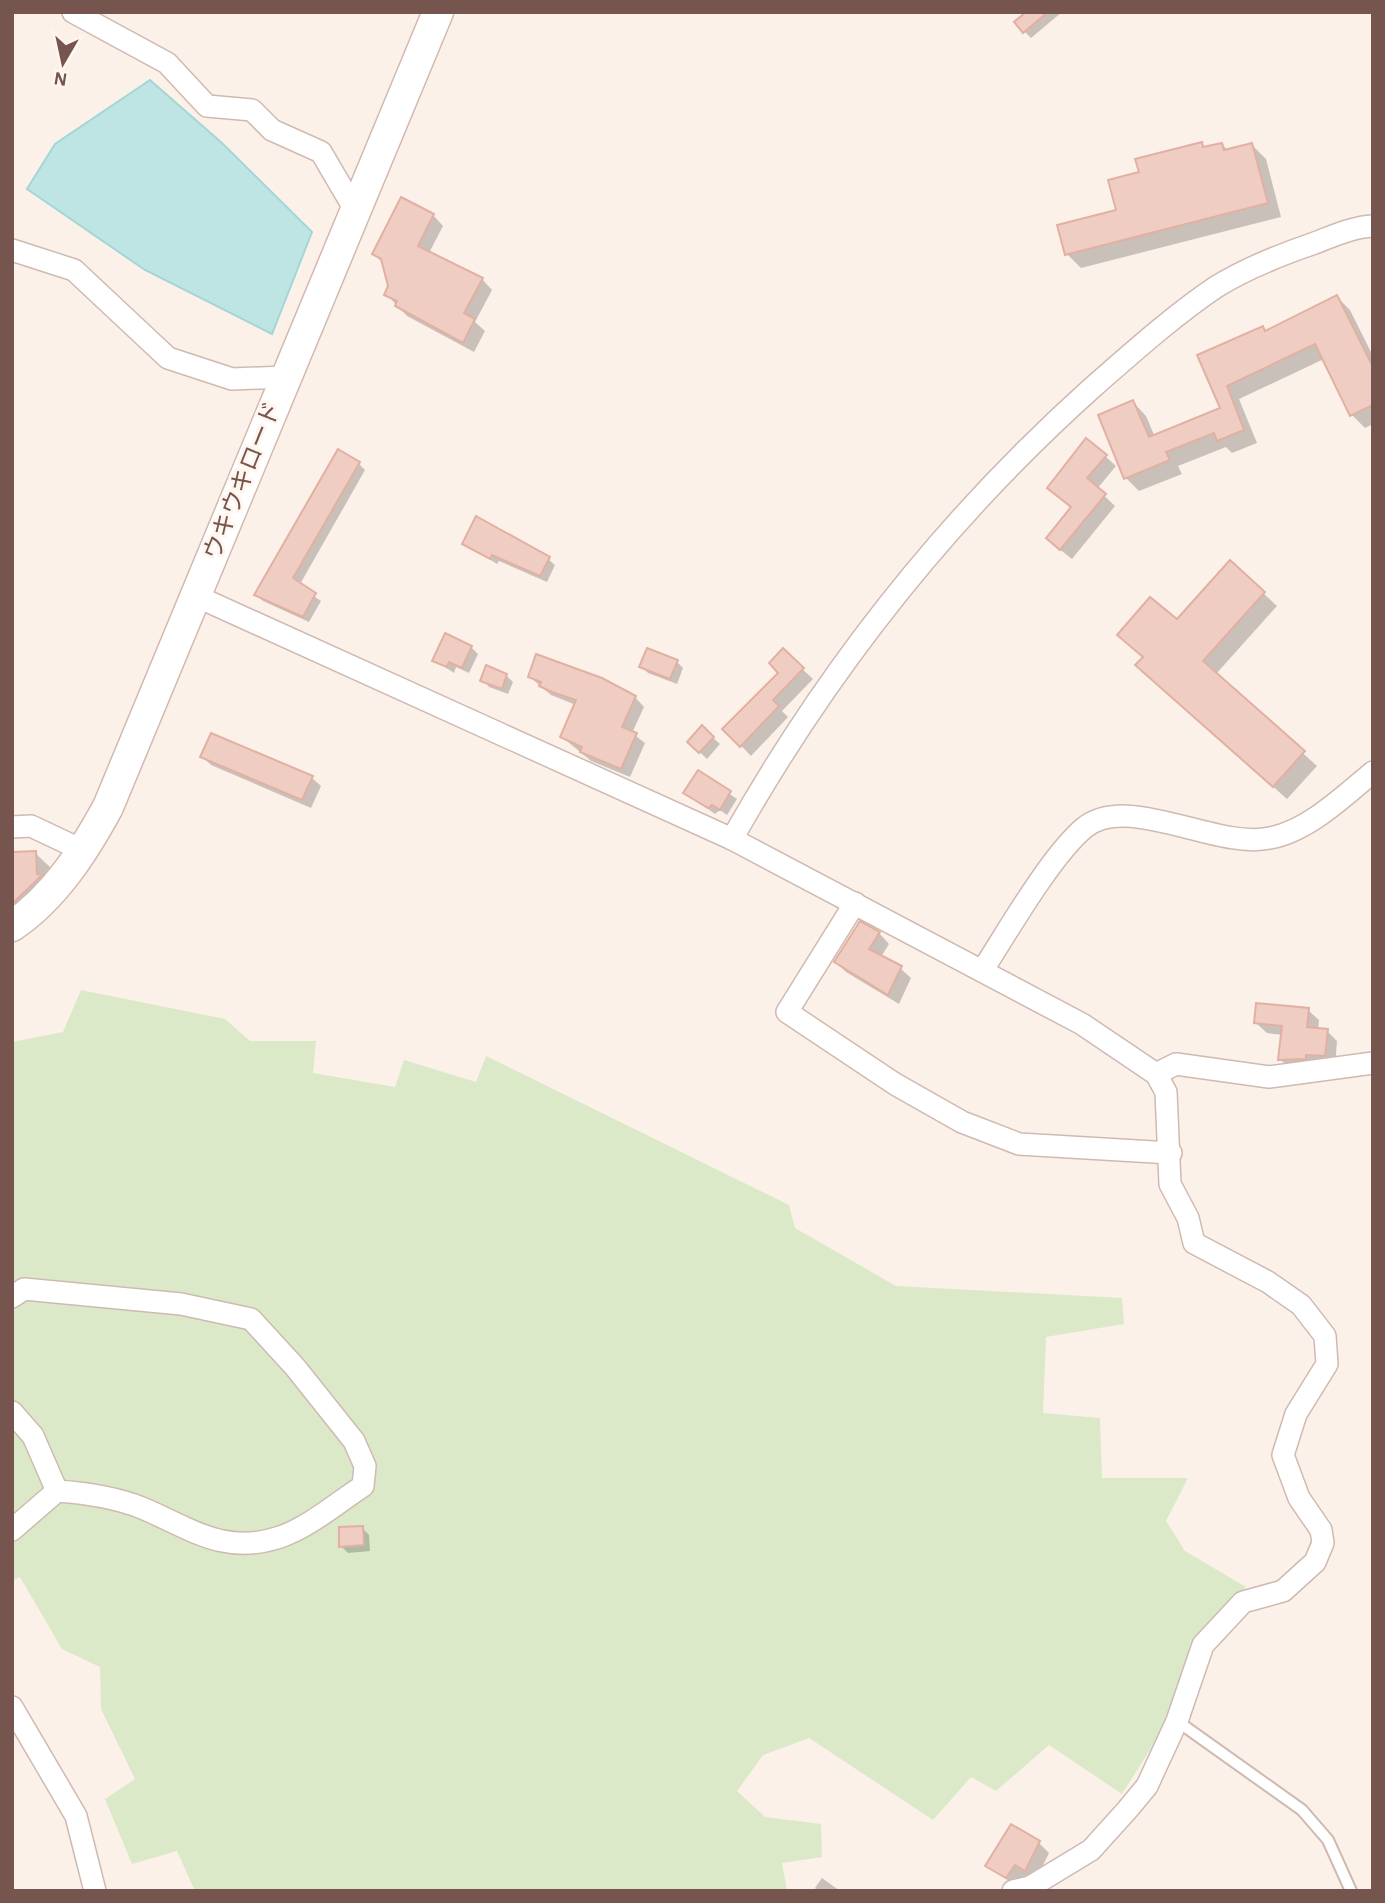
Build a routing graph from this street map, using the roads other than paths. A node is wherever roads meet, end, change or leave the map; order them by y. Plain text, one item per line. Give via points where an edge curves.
1 (73, 12) edge
2 (438, 12) edge
3 (355, 210) junction
4 (1373, 226) edge
5 (12, 250) edge
6 (285, 377) junction
7 (196, 596) junction
8 (1373, 772) edge
9 (12, 827) edge
10 (732, 839) junction
11 (84, 851) junction
12 (855, 904) junction
13 (12, 926) edge
14 (982, 971) junction
15 (1373, 1063) edge
16 (1156, 1074) junction
17 (1171, 1153) junction
18 (12, 1297) edge
19 (12, 1412) edge
20 (57, 1491) junction
21 (12, 1530) edge
22 (12, 1707) edge
23 (1177, 1721) junction
24 (95, 1891) edge
25 (1013, 1891) edge
26 (1351, 1891) edge

1 - 3 street via 167,63 207,106 252,110 272,130 321,152
2 - 3 street, ウキウキロード
3 - 6 street, ウキウキロード
4 - 10 street via 1285,253 1217,287 1055,422 953,525 877,622 801,725
5 - 6 street via 74,270 168,358 232,379
6 - 7 street, ウキウキロード
7 - 10 street
7 - 11 street, ウキウキロード via 108,807
8 - 14 street via 1306,823 1270,839 1218,836 1109,815 1085,827 1064,850
9 - 11 street via 31,827
10 - 12 street
11 - 13 street, ウキウキロード
12 - 14 street
12 - 17 street via 787,1012 961,1122 1019,1144
14 - 16 street via 1083,1024
15 - 16 street via 1269,1077 1176,1064
16 - 17 street via 1166,1092
17 - 23 street via 1170,1184 1188,1218 1194,1243 1301,1305 1325,1336 1328,1364 1296,1414 1283,1455 1299,1498 1321,1530 1323,1543 1315,1562 1283,1591 1243,1602 1203,1645
18 - 20 street via 24,1289 181,1304 251,1319 354,1441 365,1466 363,1486 318,1516 279,1537 229,1545 141,1507 92,1494
19 - 20 street via 33,1436
20 - 21 street
22 - 24 street via 76,1816
23 - 25 street via 1147,1786 1091,1850 1030,1887
23 - 26 lane via 1302,1810 1328,1840

